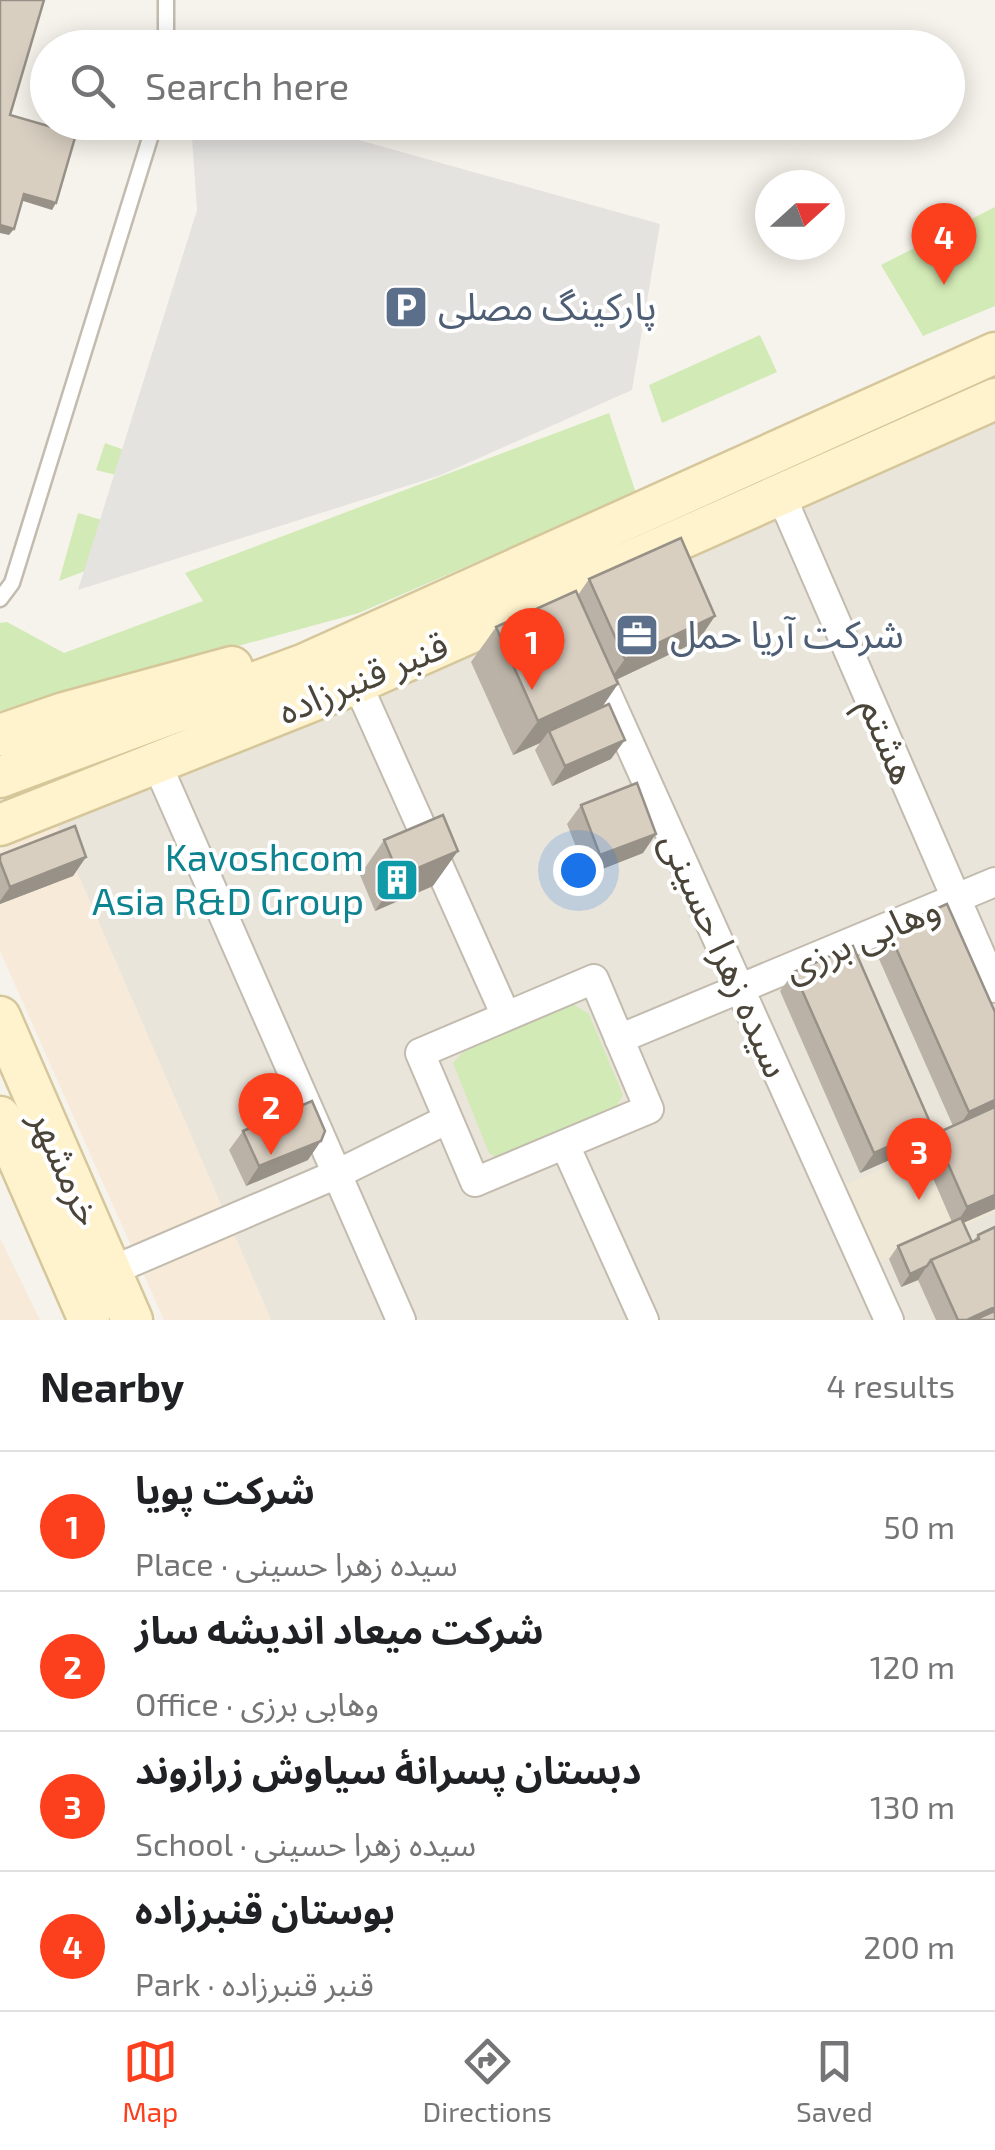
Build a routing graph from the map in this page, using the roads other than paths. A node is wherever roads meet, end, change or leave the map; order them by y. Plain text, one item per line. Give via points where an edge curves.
1 (166, 0) edge
2 (166, 30) edge
3 (149, 140) edge
4 (995, 353) edge
5 (994, 400) edge
6 (780, 493) junction
7 (0, 599) edge
8 (405, 620) junction
9 (586, 645) edge
10 (357, 683) junction
11 (0, 735) edge
12 (158, 764) junction
13 (0, 777) edge
14 (0, 825) edge
15 (995, 882) edge
16 (956, 898) junction
17 (995, 988) edge
18 (740, 989) junction
19 (506, 1016) junction
20 (0, 1017) edge
21 (619, 1040) junction
22 (0, 1117) edge
23 (448, 1119) junction
24 (565, 1144) junction
25 (337, 1174) junction
26 (111, 1271) junction
27 (89, 1320) edge
28 (132, 1320) edge
29 (401, 1320) edge
30 (644, 1320) edge
31 (888, 1320) edge

1 - 2 lane
3 - 7 lane via 18,564
4 - 8 main road, قنبر قنبرزاده
5 - 6 main road, قنبر قنبرزاده
6 - 10 main road, قنبر قنبرزاده via 565,600
6 - 16 street, هشتم
8 - 11 main road
8 - 13 main road, قنبر قنبرزاده
9 - 18 street, سیده زهرا حسینی
10 - 12 main road, قنبر قنبرزاده
10 - 19 street
12 - 14 main road, قنبر قنبرزاده
12 - 25 street
15 - 16 street, وهابی برزی
16 - 17 street, هشتم
16 - 18 street, وهابی برزی
18 - 21 street, وهابی برزی
18 - 31 street, سیده زهرا حسینی
19 - 21 street via 594,979
19 - 23 street via 420,1053
20 - 26 main road, خرمشهر
21 - 24 street via 649,1109
22 - 27 main road, خرمشهر
23 - 24 street via 475,1182
23 - 25 street
24 - 30 street
25 - 26 street
25 - 29 street
26 - 28 main road, خرمشهر

